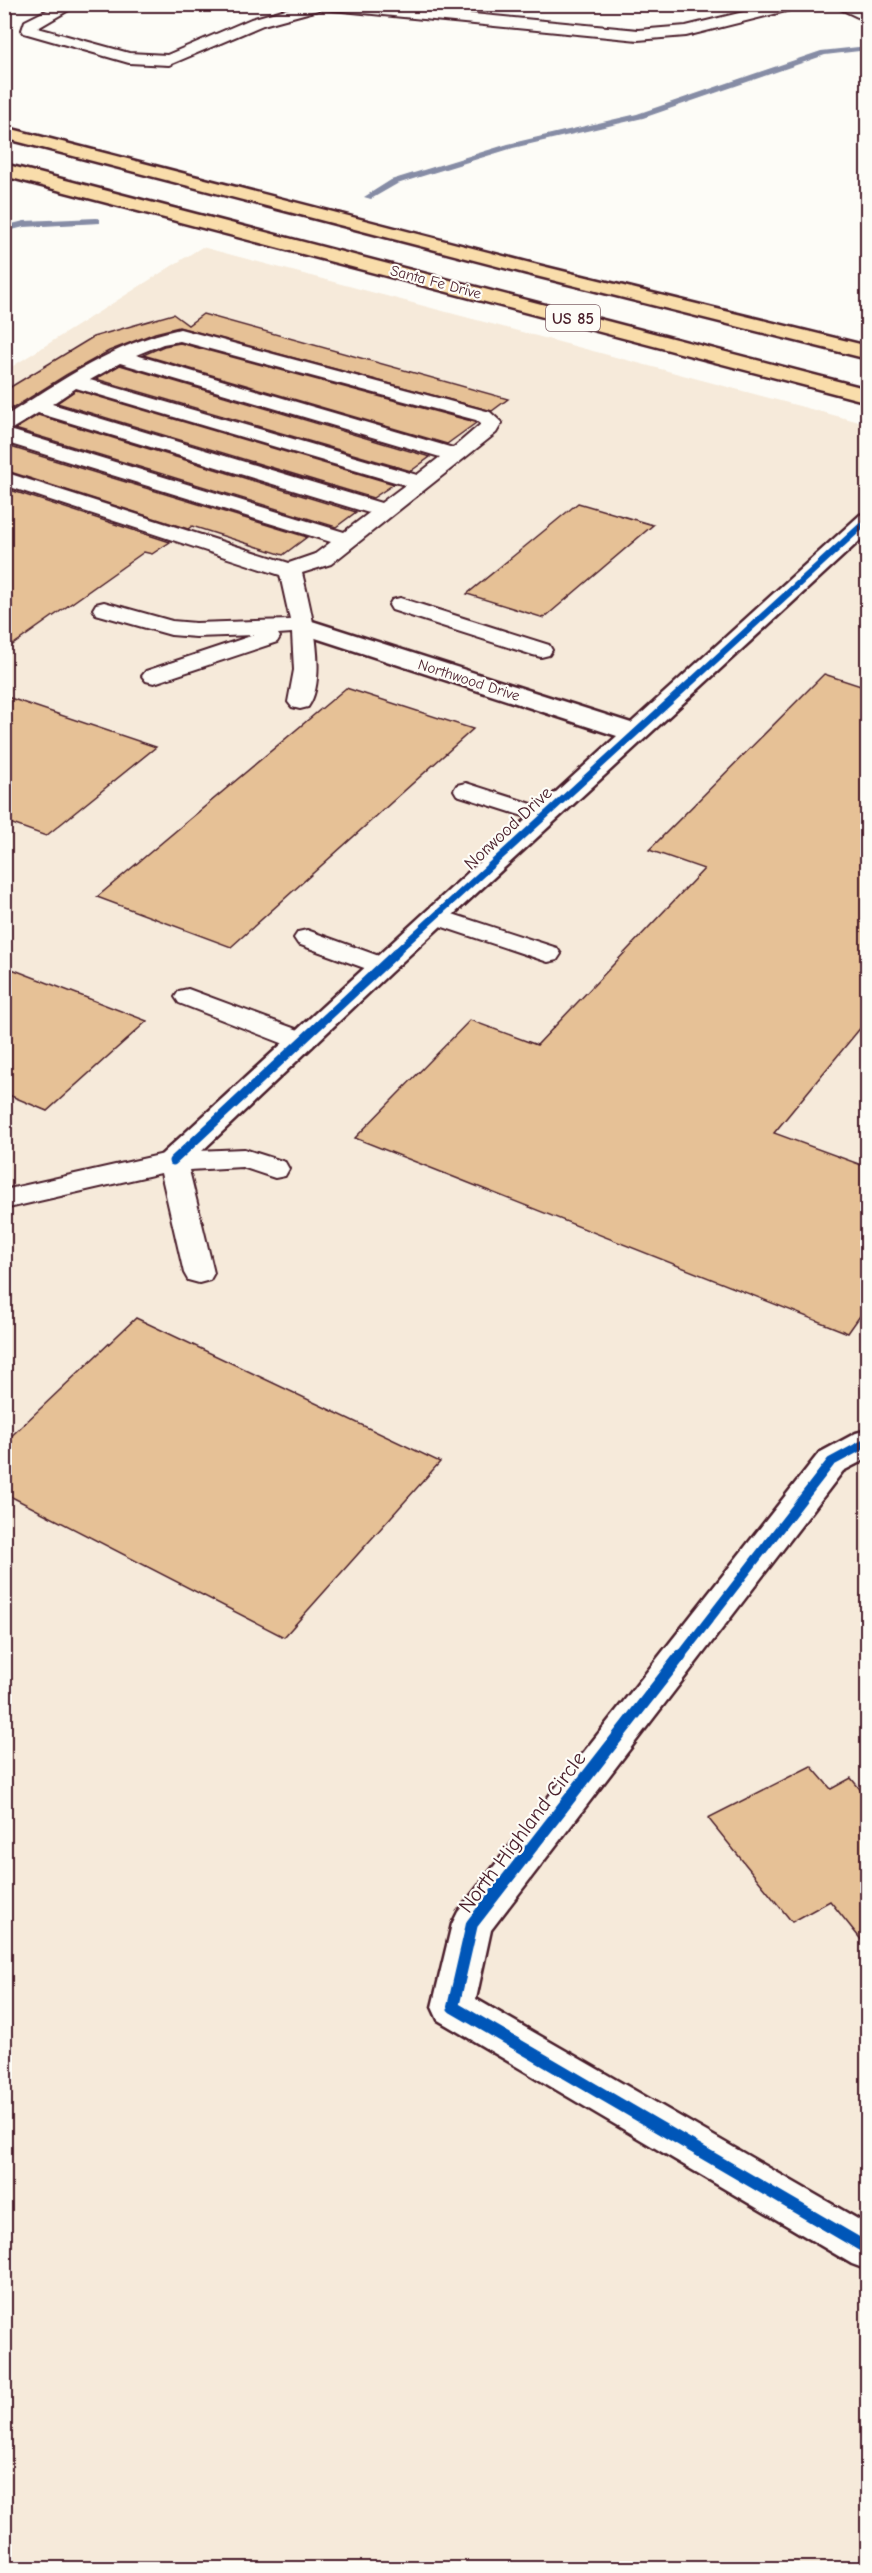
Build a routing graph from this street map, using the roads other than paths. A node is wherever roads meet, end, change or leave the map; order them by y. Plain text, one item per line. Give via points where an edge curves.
1 (72, 4) edge
2 (797, 4) edge
3 (837, 4) edge
4 (318, 5) edge
5 (865, 16) edge
6 (4, 132) edge
7 (4, 170) edge
8 (867, 353) edge
9 (118, 356) junction
10 (76, 382) junction
11 (867, 396) edge
12 (37, 406) junction
13 (4, 426) edge
14 (4, 435) edge
15 (456, 455) junction
16 (4, 478) edge
17 (422, 483) junction
18 (385, 511) junction
19 (867, 520) edge
20 (348, 540) junction
21 (290, 570) junction
22 (400, 605) dead end
23 (104, 609) dead end
24 (303, 626) junction
25 (541, 650) dead end
26 (154, 675) dead end
27 (300, 702) dead end
28 (634, 733) junction
29 (466, 790) dead end
30 (545, 816) junction
31 (436, 916) junction
32 (307, 938) dead end
33 (548, 954) dead end
34 (381, 966) junction
35 (189, 997) dead end
36 (302, 1041) junction
37 (173, 1161) junction
38 (275, 1169) dead end
39 (4, 1200) edge
40 (199, 1273) dead end
41 (867, 1442) edge
42 (867, 2249) edge

1 - 4 lane via 31,24 30,30 129,58 150,60 169,60 257,22
2 - 4 lane via 686,31 638,35
3 - 5 lane
6 - 8 highway, US 85
7 - 11 highway, Santa Fe Drive / US 85
9 - 10 lane
9 - 15 lane
9 - 15 lane via 168,337 189,336 483,416 492,423
10 - 12 lane
10 - 17 lane
12 - 13 lane
12 - 18 lane
14 - 20 lane
15 - 17 lane
16 - 21 lane
17 - 18 lane
18 - 20 lane
19 - 28 street, Norwood Drive
20 - 21 lane via 323,559
21 - 24 lane
22 - 25 lane
23 - 24 lane via 171,628
24 - 26 lane
24 - 27 lane via 304,688
24 - 28 street, Northwood Drive
28 - 30 street, Norwood Drive
29 - 30 lane
30 - 31 street, Norwood Drive
31 - 33 lane
31 - 34 street, Norwood Drive
32 - 34 lane
34 - 36 street, Norwood Drive
35 - 36 lane
36 - 37 street, Norwood Drive
37 - 38 lane via 244,1158
37 - 39 lane
37 - 40 lane
41 - 42 street, North Highland Circle via 831,1462 472,1924 453,2007

